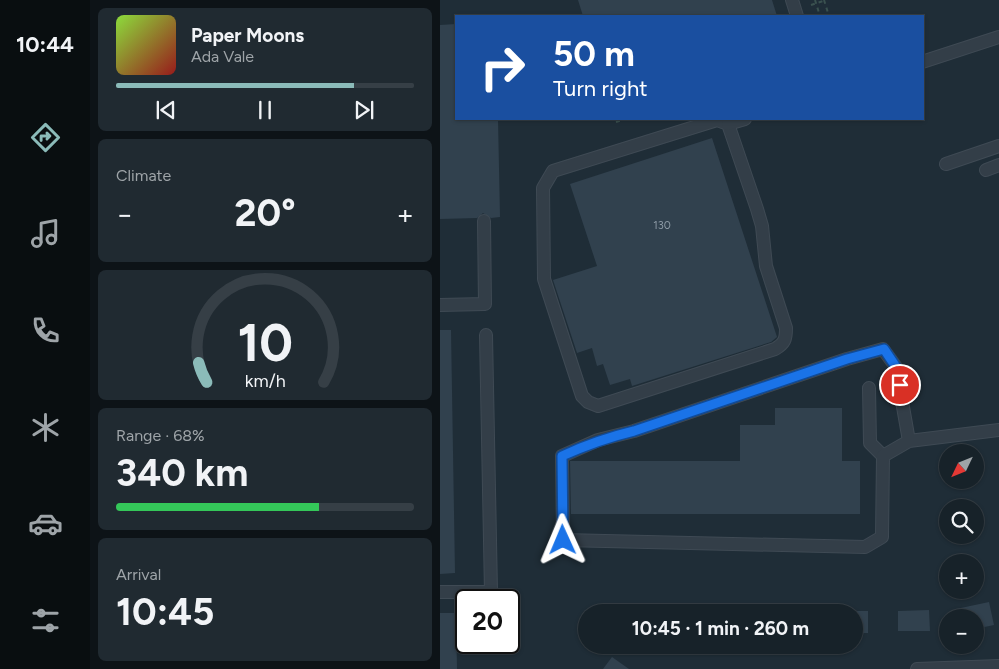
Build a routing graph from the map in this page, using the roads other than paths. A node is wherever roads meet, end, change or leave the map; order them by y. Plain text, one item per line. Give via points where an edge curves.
1 (792, 0) edge
2 (797, 15) edge
3 (999, 37) edge
4 (924, 61) edge
5 (742, 120) edge
6 (728, 124) junction
7 (999, 146) edge
8 (946, 164) dead end
9 (999, 165) edge
10 (986, 170) dead end
11 (484, 221) dead end
12 (440, 305) edge
13 (486, 335) dead end
14 (869, 388) dead end
15 (999, 430) edge
16 (909, 441) junction
17 (883, 456) junction
18 (440, 592) edge
19 (999, 666) edge
20 (917, 669) edge

1 - 2 street
3 - 4 street
5 - 6 street
6 - 6 street via 717,120 706,122 553,171 547,179 543,188 544,279 582,396 588,402 598,406 776,349 783,344 786,328 766,266 762,226
7 - 8 street
9 - 10 street
11 - 12 street via 485,304
13 - 18 street via 491,592
14 - 17 street via 870,443
15 - 16 street
16 - 17 street
16 - 17 street via 896,367 884,349 847,359 634,431 598,440 562,456 563,540 865,548 882,537
19 - 20 street

